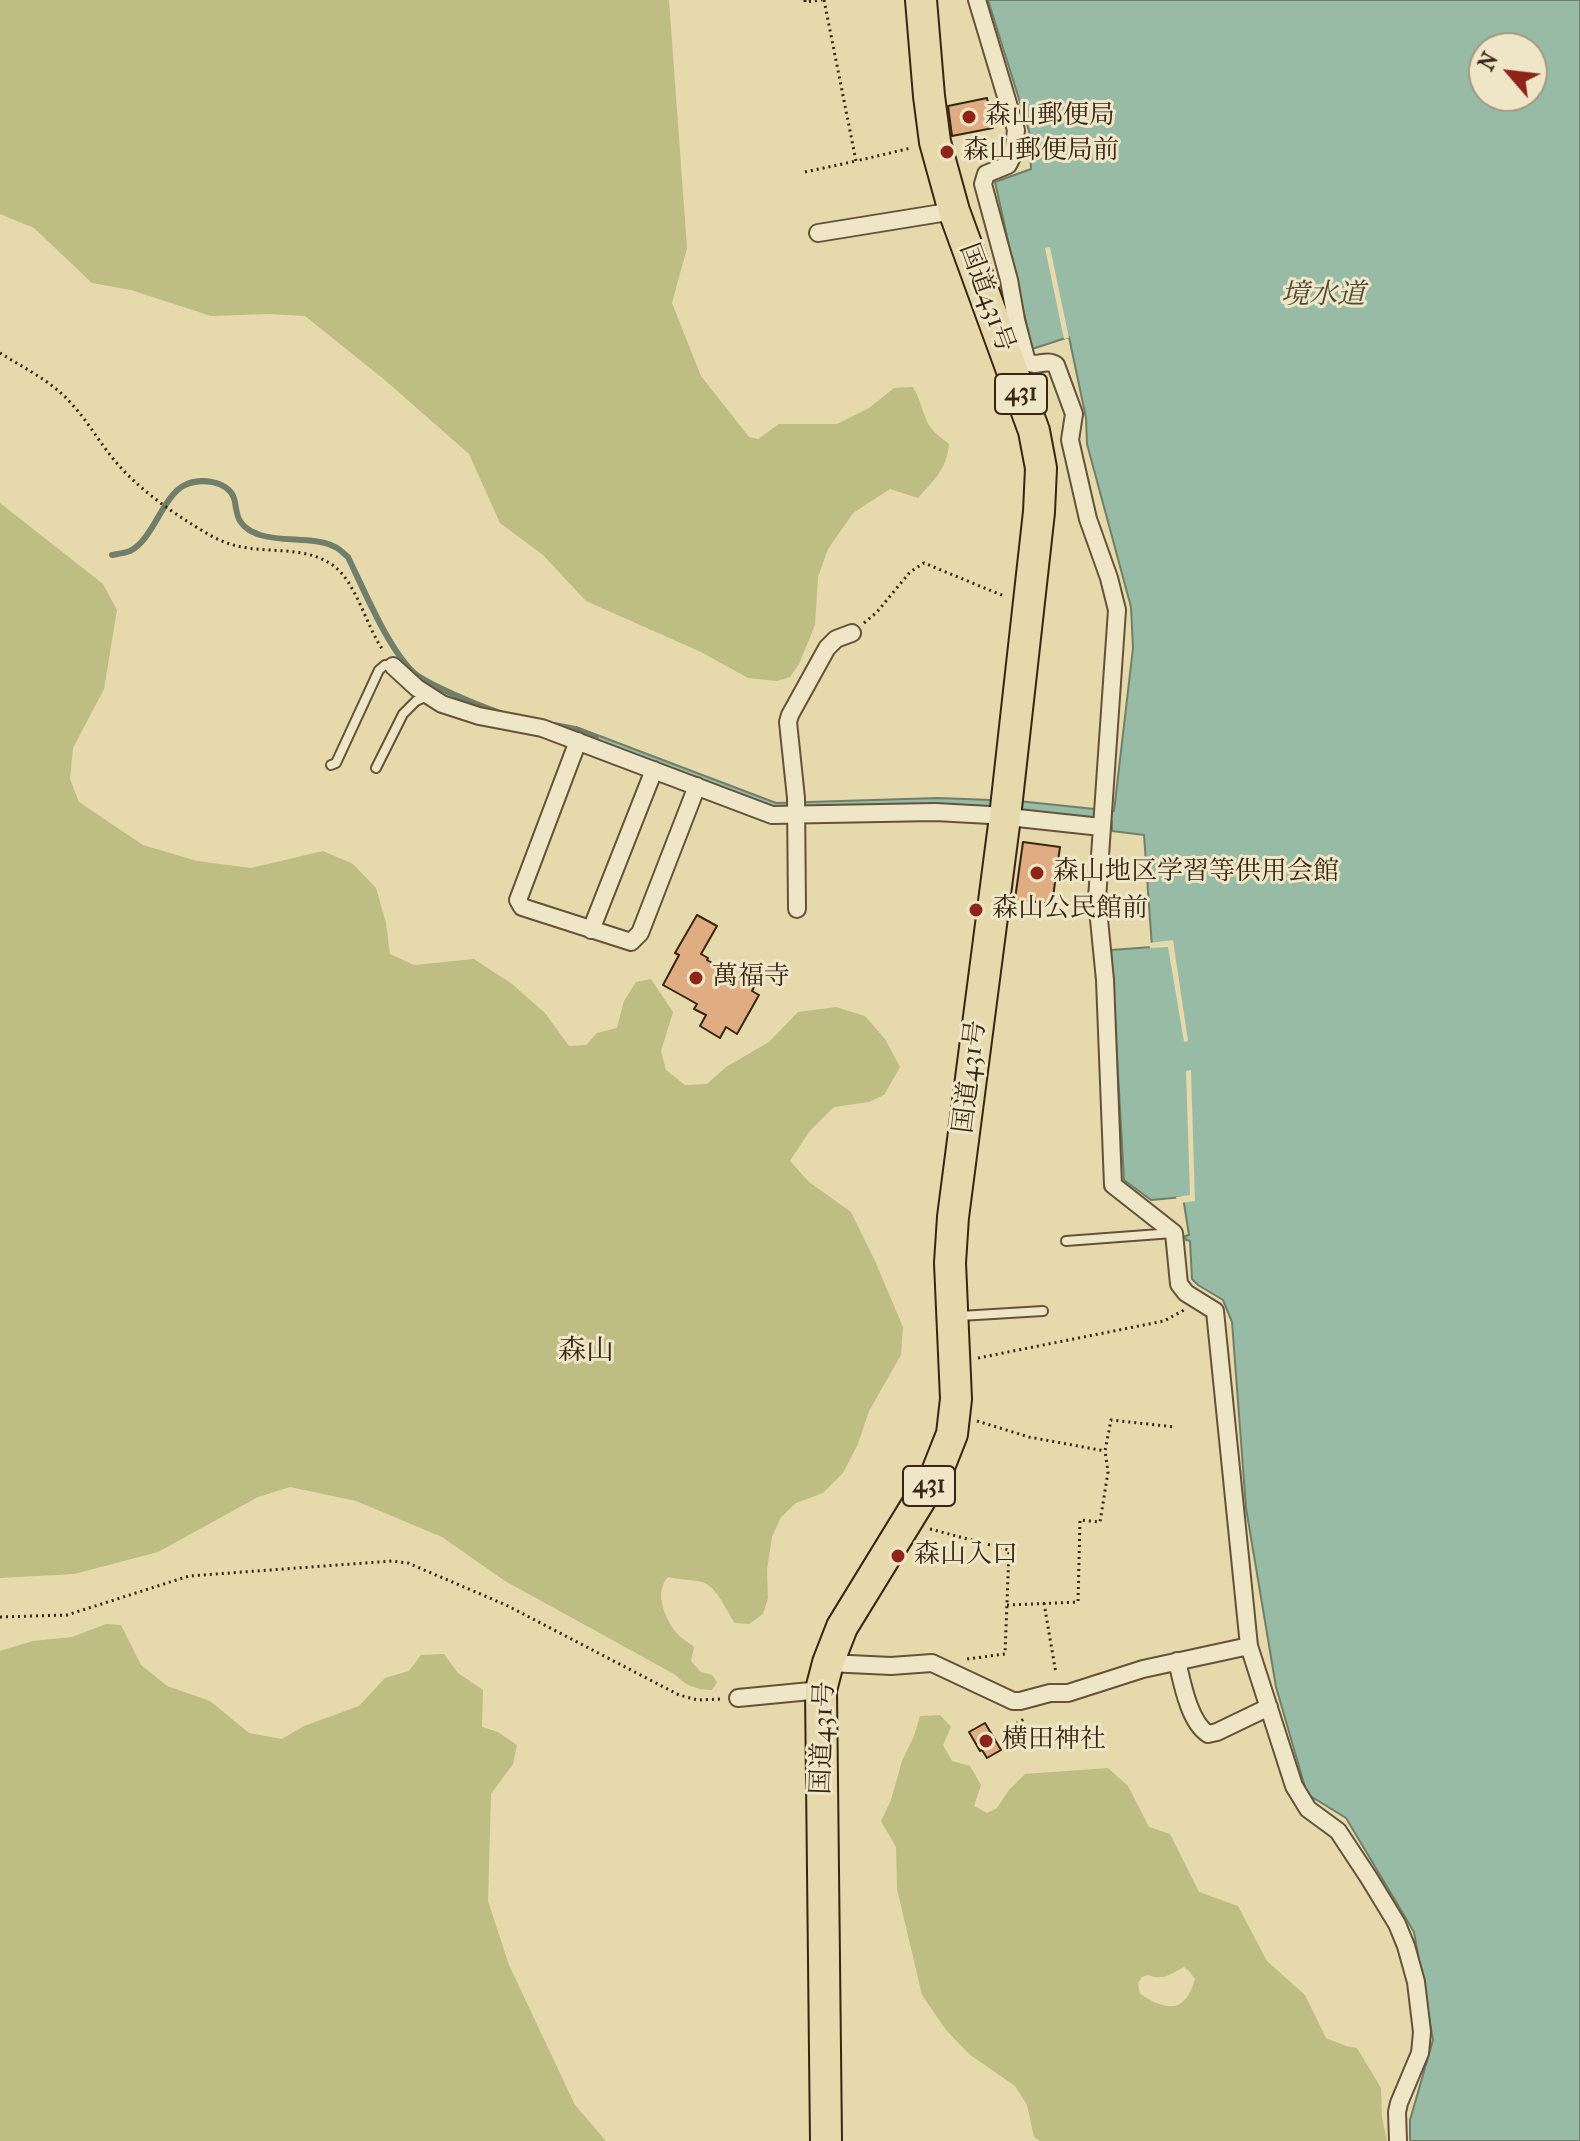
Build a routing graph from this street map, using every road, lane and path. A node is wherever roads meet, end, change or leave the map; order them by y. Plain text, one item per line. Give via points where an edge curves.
1 (805, 0) edge
2 (823, 0) edge
3 (921, 0) edge
4 (977, 0) edge
5 (935, 142) junction
6 (856, 161) junction
7 (805, 172) dead end
8 (954, 211) junction
9 (818, 233) dead end
10 (1006, 324) junction
11 (0, 353) edge
12 (1028, 605) junction
13 (852, 633) joint
14 (393, 666) junction
15 (429, 696) junction
16 (578, 741) junction
17 (331, 765) dead end
18 (376, 768) dead end
19 (654, 770) junction
20 (697, 786) junction
21 (796, 808) junction
22 (1006, 809) junction
23 (1101, 819) junction
24 (797, 909) dead end
25 (591, 930) junction
26 (1174, 1233) junction
27 (1066, 1241) dead end
28 (1199, 1301) junction
29 (1043, 1311) dead end
30 (952, 1317) junction
31 (955, 1363) junction
32 (955, 1416) junction
33 (1175, 1427) dead end
34 (1105, 1451) junction
35 (906, 1523) junction
36 (1044, 1603) junction
37 (1007, 1605) junction
38 (0, 1617) edge
39 (1249, 1646) junction
40 (1177, 1661) junction
41 (932, 1663) junction
42 (824, 1677) junction
43 (1059, 1693) junction
44 (738, 1698) joint
45 (1269, 1707) junction
46 (826, 2141) edge
47 (1398, 2141) edge

1 - 2 path
2 - 6 path
3 - 5 highway, 国道431号 / 431
4 - 10 street via 1016,130 1008,165 986,174 983,184 1009,280
5 - 6 path
5 - 8 highway, 国道431号 / 431
6 - 7 path
8 - 9 street
8 - 10 highway, 国道431号 / 431
10 - 12 highway, 国道431号 / 431 via 1041,468
10 - 23 street via 1027,362 1056,365 1074,414 1070,440 1088,519 1115,598
11 - 14 path via 70,402 116,462 192,525 228,544 303,552 335,567
12 - 13 path via 924,563
12 - 22 highway, 国道431号 / 431
13 - 21 street via 827,648 790,715
14 - 15 street
14 - 17 lane via 379,670
15 - 16 street via 479,716
15 - 18 lane via 403,714
16 - 19 street
16 - 25 street via 518,900 522,907
19 - 20 street
19 - 25 street
20 - 21 street via 772,815
20 - 25 street via 640,933 631,942
21 - 22 street
21 - 24 street
22 - 23 street
22 - 30 highway, 国道431号 / 431 via 953,1217
23 - 26 street via 1097,899 1113,1185
26 - 27 lane
26 - 28 street via 1179,1284
28 - 31 path via 1164,1321
28 - 39 street via 1215,1311 1218,1329
29 - 30 lane
30 - 31 highway, 国道431号 / 431
31 - 32 highway, 国道431号 / 431
32 - 34 path
32 - 35 highway, 国道431号 / 431 via 947,1452
33 - 34 path via 1111,1420
34 - 36 path via 1108,1472 1100,1522 1080,1520 1078,1602
35 - 37 path via 1009,1550
35 - 42 highway, 国道431号 / 431 via 842,1627
36 - 37 path
36 - 43 path
37 - 41 path via 1005,1654
38 - 44 path via 67,1615 189,1576 392,1561 506,1605 679,1695 698,1700
39 - 40 street
39 - 45 street
40 - 43 street
40 - 45 street via 1195,1718 1208,1734
41 - 42 street
41 - 43 street via 1013,1701
42 - 44 street
42 - 46 highway, 国道431号 / 431
45 - 47 street via 1301,1800 1338,1831 1406,1946 1422,2032 1420,2053 1397,2112

